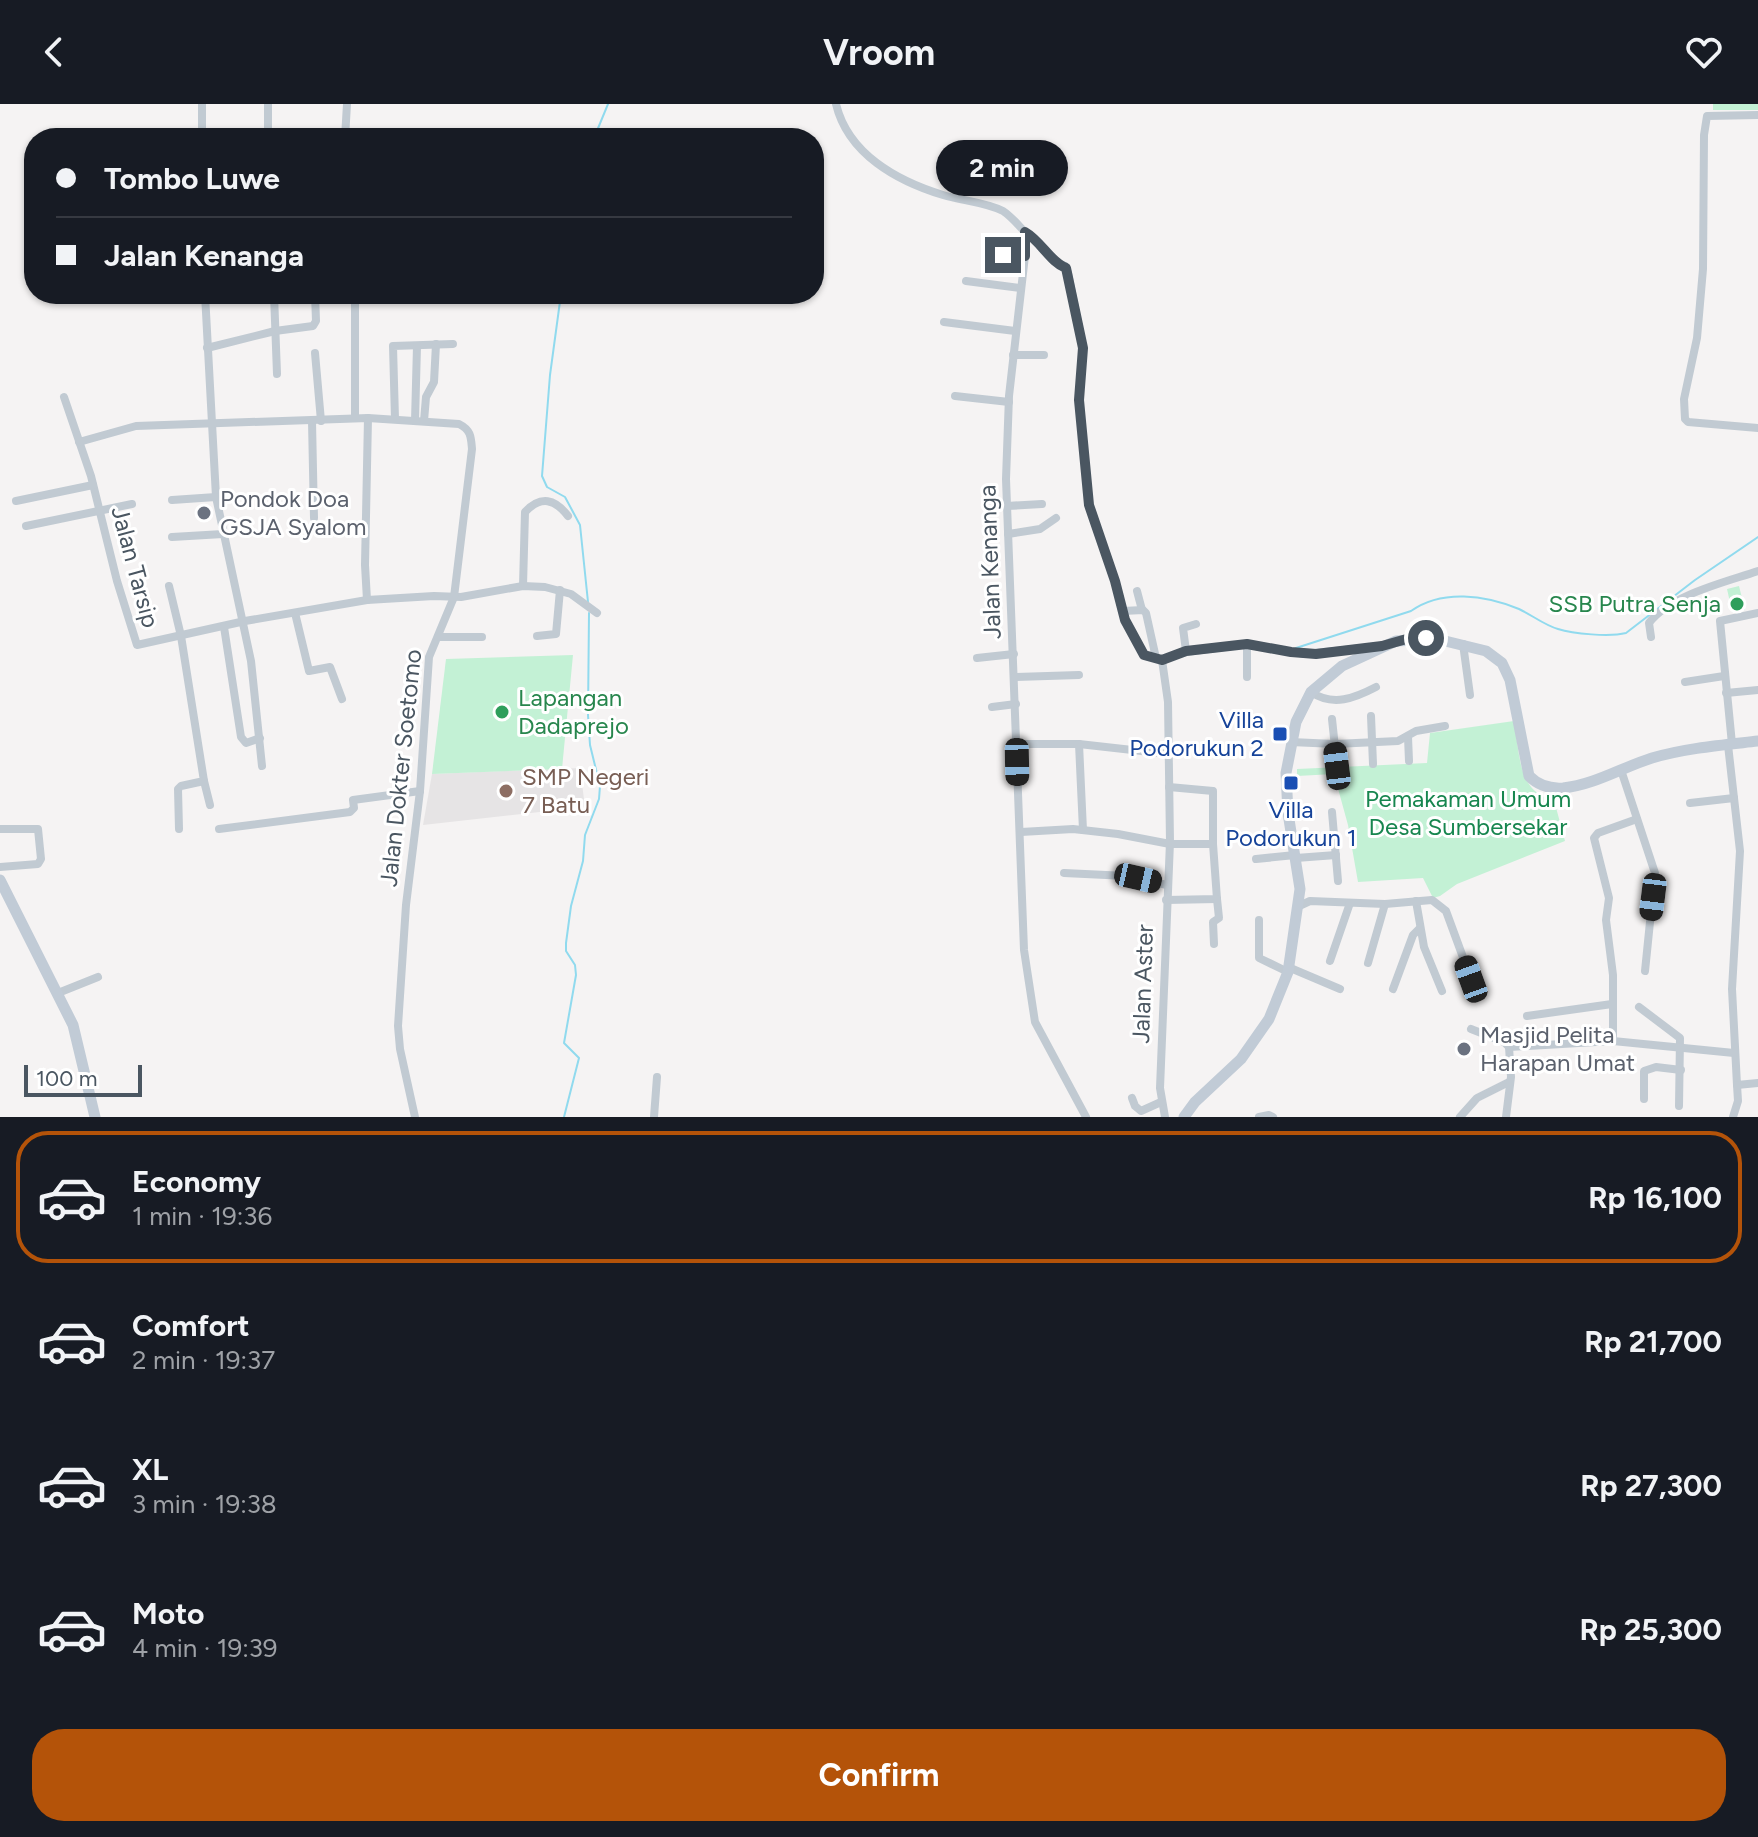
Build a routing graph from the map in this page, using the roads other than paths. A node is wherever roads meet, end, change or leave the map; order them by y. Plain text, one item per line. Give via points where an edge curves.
1 (202, 104) edge
2 (268, 104) edge
3 (347, 104) edge
4 (836, 104) edge
5 (1758, 115) edge
6 (202, 128) edge
7 (268, 128) edge
8 (346, 128) edge
9 (1025, 232) junction
10 (986, 254) dead end
11 (1025, 256) junction
12 (966, 281) dead end
13 (1020, 288) junction
14 (205, 304) edge
15 (274, 304) edge
16 (315, 304) edge
17 (355, 304) edge
18 (944, 322) dead end
19 (275, 331) junction
20 (1015, 331) junction
21 (436, 344) junction
22 (453, 344) dead end
23 (417, 346) junction
24 (207, 348) junction
25 (315, 353) dead end
26 (1013, 355) junction
27 (1044, 355) dead end
28 (277, 374) dead end
29 (955, 396) dead end
30 (64, 397) dead end
31 (1009, 402) junction
32 (355, 418) junction
33 (368, 418) junction
34 (395, 419) junction
35 (316, 421) junction
36 (419, 421) junction
37 (212, 423) junction
38 (1758, 428) edge
39 (79, 442) junction
40 (93, 485) junction
41 (216, 497) junction
42 (172, 500) dead end
43 (16, 501) dead end
44 (132, 504) dead end
45 (1042, 504) dead end
46 (1007, 506) junction
47 (99, 510) junction
48 (568, 516) dead end
49 (314, 518) dead end
50 (1056, 518) dead end
51 (26, 526) dead end
52 (223, 534) junction
53 (1008, 534) junction
54 (172, 537) dead end
55 (1758, 571) edge
56 (169, 586) dead end
57 (523, 586) junction
58 (560, 590) junction
59 (1137, 591) dead end
60 (454, 597) junction
61 (367, 600) junction
62 (595, 610) dead end
63 (1142, 610) junction
64 (1123, 611) junction
65 (295, 613) junction
66 (1758, 613) edge
67 (242, 622) junction
68 (1196, 624) dead end
69 (224, 627) junction
70 (181, 636) junction
71 (537, 636) dead end
72 (438, 637) junction
73 (482, 637) dead end
74 (1651, 637) dead end
75 (1247, 644) junction
76 (1463, 644) junction
77 (1382, 646) junction
78 (1186, 651) junction
79 (1014, 654) junction
80 (977, 658) dead end
81 (1159, 659) junction
82 (1079, 675) dead end
83 (1724, 676) junction
84 (1015, 677) junction
85 (1247, 677) dead end
86 (1685, 682) dead end
87 (1376, 687) dead end
88 (1758, 690) edge
89 (1311, 692) junction
90 (1726, 693) junction
91 (1470, 695) dead end
92 (342, 699) dead end
93 (1016, 704) junction
94 (992, 707) dead end
95 (1371, 716) dead end
96 (1332, 719) dead end
97 (1445, 726) dead end
98 (1408, 737) junction
99 (260, 738) junction
100 (1372, 741) junction
101 (1758, 741) edge
102 (1291, 742) junction
103 (1017, 744) junction
104 (1079, 744) junction
105 (1335, 744) junction
106 (1730, 744) junction
107 (1168, 754) junction
108 (1409, 761) dead end
109 (1373, 764) dead end
110 (262, 766) dead end
111 (1337, 766) dead end
112 (1621, 770) junction
113 (204, 781) junction
114 (1169, 787) junction
115 (420, 791) junction
116 (1734, 798) junction
117 (1690, 803) dead end
118 (210, 805) dead end
119 (1332, 812) dead end
120 (1637, 819) junction
121 (0, 829) edge
122 (179, 829) dead end
123 (219, 829) dead end
124 (1083, 830) junction
125 (1021, 832) junction
126 (1170, 844) junction
127 (1213, 844) junction
128 (1336, 855) junction
129 (1296, 856) junction
130 (1256, 859) dead end
131 (0, 867) edge
132 (1064, 873) dead end
133 (0, 880) edge
134 (1338, 881) dead end
135 (1167, 885) junction
136 (1300, 889) junction
137 (1217, 899) junction
138 (1166, 900) junction
139 (1310, 901) junction
140 (1416, 901) junction
141 (1350, 903) junction
142 (1385, 904) junction
143 (1297, 907) junction
144 (1259, 920) dead end
145 (1419, 929) junction
146 (1214, 944) dead end
147 (1330, 961) dead end
148 (1368, 963) dead end
149 (1288, 970) junction
150 (1645, 971) dead end
151 (98, 977) dead end
152 (1471, 979) dead end
153 (1340, 989) dead end
154 (1393, 989) dead end
155 (1442, 991) dead end
156 (58, 993) junction
157 (1612, 1004) junction
158 (1639, 1007) dead end
159 (1527, 1016) dead end
160 (1471, 1029) dead end
161 (1613, 1041) junction
162 (1509, 1047) junction
163 (1680, 1047) junction
164 (1734, 1053) junction
165 (1681, 1070) junction
166 (657, 1077) dead end
167 (1509, 1082) junction
168 (1758, 1083) edge
169 (1737, 1085) junction
170 (1132, 1098) dead end
171 (1644, 1099) dead end
172 (1161, 1102) junction
173 (1679, 1106) dead end
174 (95, 1117) edge
175 (415, 1117) edge
176 (654, 1117) edge
177 (1086, 1117) edge
178 (1165, 1117) edge
179 (1184, 1117) edge
180 (1259, 1117) edge
181 (1273, 1117) edge
182 (1460, 1117) edge
183 (1506, 1117) edge
184 (1733, 1117) edge

1 - 6 street
2 - 7 street
3 - 8 street
4 - 9 street via 854,143 887,170 929,190 995,208
5 - 38 street via 1707,116 1700,311 1684,399 1688,422
9 - 11 street, Jalan Kenanga
9 - 64 street via 1068,273 1083,348 1079,400 1089,505
10 - 11 street
11 - 13 street, Jalan Kenanga
12 - 13 street
13 - 20 street, Jalan Kenanga
14 - 24 street
15 - 19 street
16 - 19 street via 314,325
17 - 32 street
18 - 20 street
19 - 24 street
19 - 28 street
20 - 26 street, Jalan Kenanga
21 - 22 street
21 - 23 street
21 - 36 street via 434,382
23 - 34 street via 392,349
23 - 36 street
24 - 37 street
25 - 35 street
26 - 27 street
26 - 31 street, Jalan Kenanga
29 - 31 street
30 - 39 street, Jalan Tarsip
31 - 46 street, Jalan Kenanga
32 - 33 street
32 - 35 street
33 - 34 street
33 - 61 street
34 - 36 street
35 - 37 street
35 - 49 street
36 - 60 street, Jalan Dokter Soetomo via 467,428 472,449
37 - 39 street via 136,426
37 - 41 street
39 - 40 street, Jalan Tarsip
40 - 43 street
40 - 47 street, Jalan Tarsip
41 - 42 street
41 - 52 street
44 - 47 street
45 - 46 street
46 - 53 street, Jalan Kenanga
47 - 51 street
47 - 70 street, Jalan Tarsip via 134,642 140,646
48 - 57 street via 550,501 525,512
50 - 53 street via 1040,529
52 - 54 street
52 - 67 street
53 - 79 street, Jalan Kenanga
55 - 74 street via 1691,594 1660,613 1649,623
56 - 70 street
57 - 58 street, Jalan Tarsip
57 - 60 street, Jalan Tarsip
58 - 62 street, Jalan Tarsip
58 - 71 street via 556,634
59 - 63 street, Jalan Aster
60 - 61 street, Jalan Tarsip
60 - 72 street, Jalan Dokter Soetomo
61 - 65 street, Jalan Tarsip
63 - 64 street
63 - 81 street, Jalan Aster
64 - 81 street via 1141,652
65 - 67 street, Jalan Tarsip
65 - 92 street via 309,671 330,667
66 - 83 street via 1721,620
67 - 69 street, Jalan Tarsip
67 - 99 street
68 - 78 street via 1183,628
69 - 70 street, Jalan Tarsip
69 - 99 street via 241,737 246,743
70 - 113 street
72 - 73 street
72 - 115 street, Jalan Dokter Soetomo via 429,657
75 - 77 street via 1305,654
75 - 78 street
75 - 85 street
76 - 77 main road via 1417,638
76 - 91 street
76 - 112 main road via 1492,654 1506,670 1524,761 1534,781 1561,788
77 - 89 main road via 1342,666
78 - 81 street
79 - 80 street
79 - 84 street, Jalan Kenanga
81 - 107 street, Jalan Aster via 1168,702
82 - 84 street
83 - 86 street
83 - 90 street
84 - 93 street, Jalan Kenanga
87 - 89 street via 1342,700
88 - 90 street
89 - 102 main road
90 - 106 street
93 - 94 street
93 - 103 street, Jalan Kenanga
95 - 100 street
96 - 105 street
97 - 98 street
98 - 100 street
98 - 108 street
99 - 110 street
100 - 105 street
100 - 109 street
101 - 106 main road
102 - 105 street
102 - 129 main road via 1286,786
103 - 104 street
103 - 125 street, Jalan Kenanga
104 - 107 street
104 - 124 street
105 - 111 street
106 - 112 main road via 1653,758
106 - 116 street
107 - 114 street, Jalan Aster
112 - 120 street
113 - 118 street
113 - 122 street via 178,789
114 - 126 street, Jalan Aster
114 - 127 street via 1213,791
115 - 123 street via 353,800 350,812
115 - 175 street, Jalan Dokter Soetomo via 398,1010 400,1049
116 - 117 street
116 - 164 street via 1740,877 1733,934
119 - 128 street
120 - 150 street via 1655,873
120 - 157 street via 1594,838 1609,898
121 - 131 street via 38,829 41,859 38,864
124 - 125 street
124 - 126 street
125 - 177 street, Jalan Kenanga via 1031,1006 1041,1037
126 - 127 street
126 - 135 street, Jalan Aster
127 - 137 street
128 - 129 street
128 - 134 street
129 - 130 street
129 - 136 main road
132 - 135 street via 1127,876
133 - 156 main road
135 - 138 street, Jalan Aster
136 - 139 street
136 - 143 main road
137 - 138 street
137 - 146 street
138 - 172 street, Jalan Aster
139 - 141 street
139 - 143 street
140 - 142 street
140 - 145 street
140 - 152 street via 1432,900 1446,911
141 - 142 street
141 - 147 street
142 - 148 street
143 - 149 main road
144 - 149 street via 1259,958
145 - 154 street
145 - 155 street
149 - 153 street
149 - 179 main road via 1269,1019 1241,1059
151 - 156 street
156 - 174 main road via 78,1041
157 - 159 street
157 - 161 street
158 - 163 street via 1677,1034
160 - 162 street
161 - 162 street
161 - 163 street
162 - 167 street
163 - 164 street
163 - 165 street
164 - 169 street
165 - 171 street via 1644,1071
165 - 173 street
166 - 176 street
167 - 182 street via 1477,1098
167 - 183 street
168 - 169 street
169 - 184 street
170 - 172 street via 1141,1111
172 - 178 street, Jalan Aster
180 - 181 street

